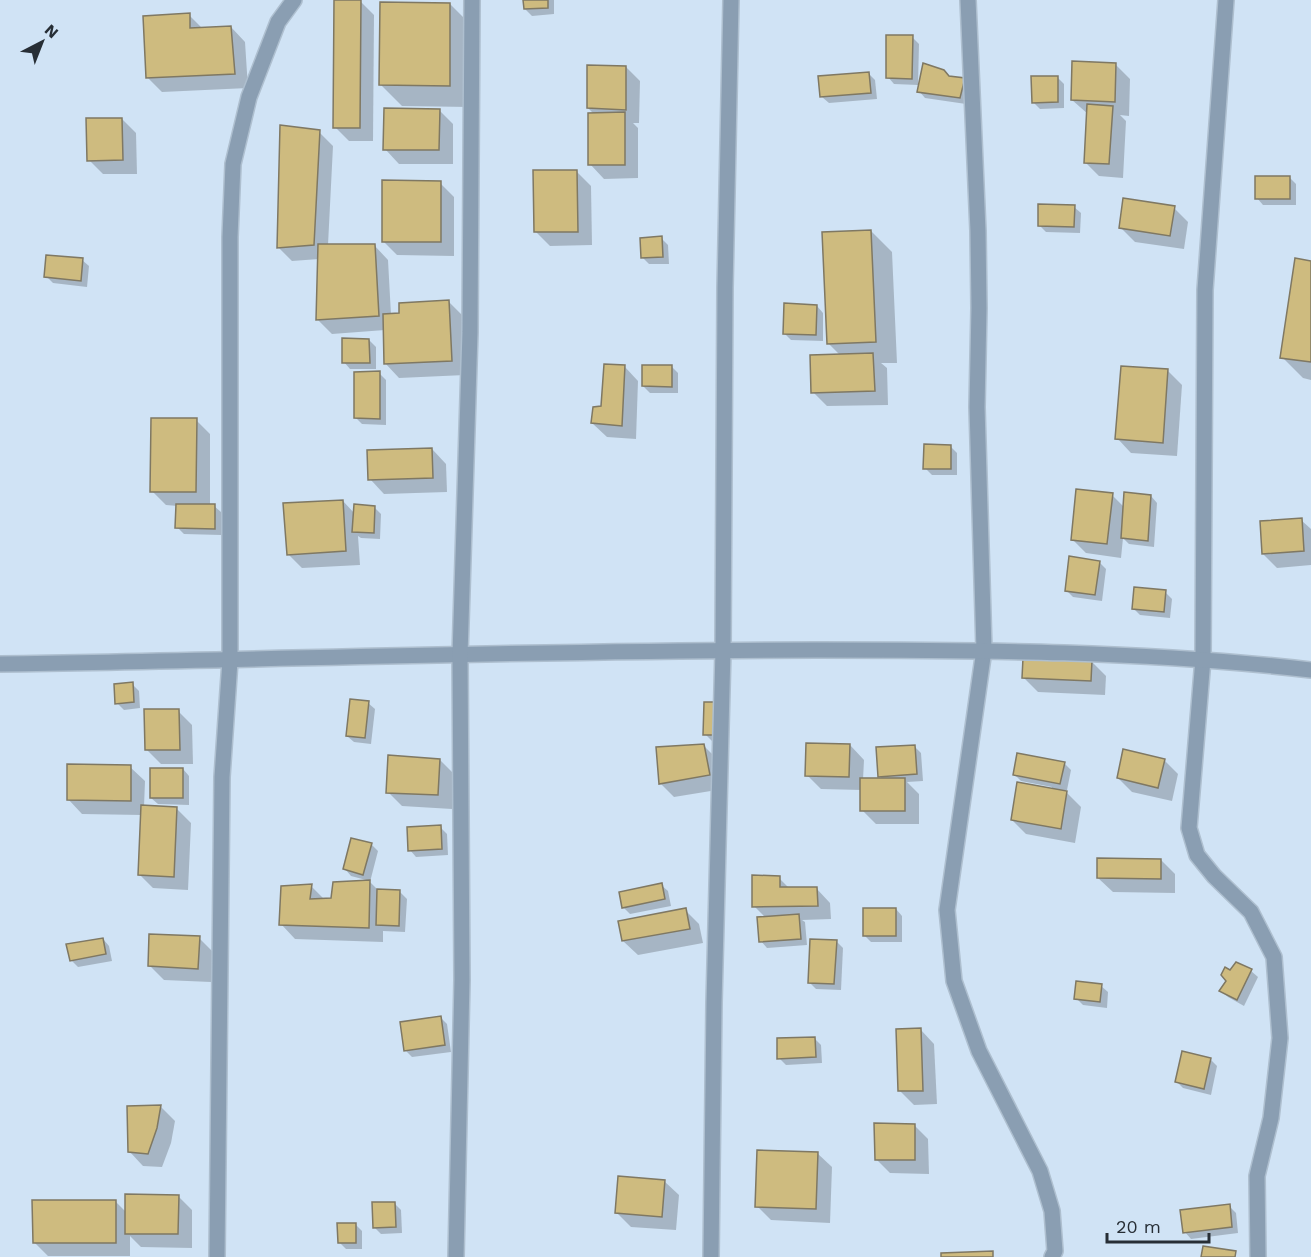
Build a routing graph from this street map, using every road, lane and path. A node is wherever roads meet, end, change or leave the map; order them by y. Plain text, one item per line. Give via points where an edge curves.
1 (294, 0) edge
2 (472, 0) edge
3 (731, 0) edge
4 (968, 0) edge
5 (1226, 0) edge
6 (723, 650) junction
7 (984, 650) junction
8 (460, 655) junction
9 (1203, 659) junction
10 (230, 661) junction
11 (0, 664) edge
12 (1311, 670) edge
13 (217, 1257) edge
14 (456, 1257) edge
15 (711, 1257) edge
16 (1052, 1257) edge
17 (1258, 1257) edge

1 - 10 street via 278,22 249,97 233,164
2 - 8 street via 470,332
3 - 6 street
4 - 7 street via 978,231 977,407
5 - 9 street via 1205,290
6 - 7 street
6 - 8 street
6 - 15 street
7 - 9 street
7 - 16 street via 947,910 954,981 979,1051 1040,1171 1052,1211
8 - 10 street
8 - 14 street via 462,980
9 - 12 street
9 - 17 street via 1190,828 1197,855 1251,912 1274,957 1280,1038 1271,1118 1257,1176
10 - 11 street
10 - 13 street via 222,777

